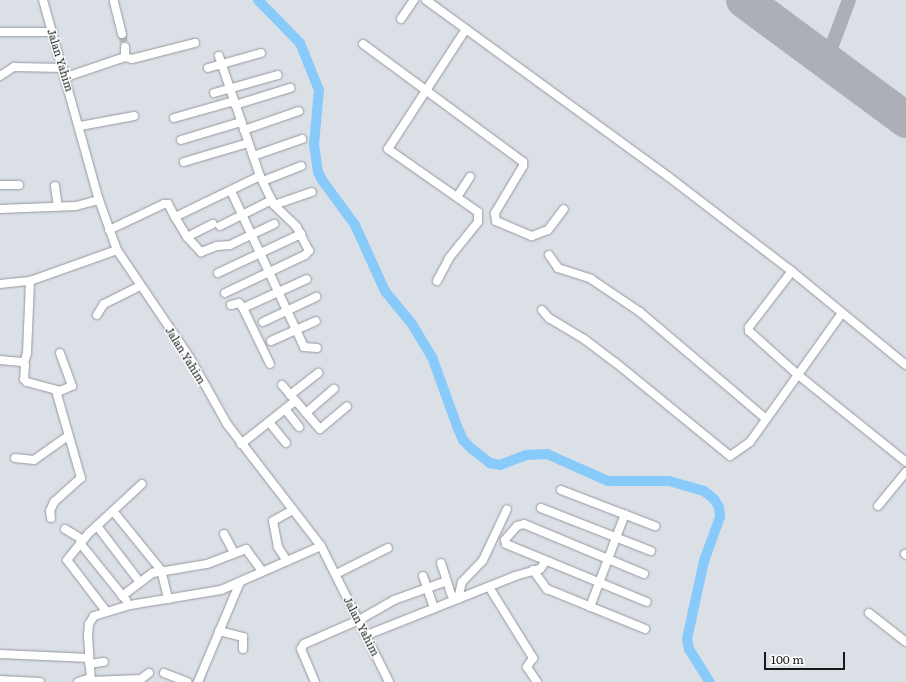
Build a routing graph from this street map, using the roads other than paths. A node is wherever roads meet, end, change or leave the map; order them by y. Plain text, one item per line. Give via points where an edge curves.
1 (43, 0) edge
2 (414, 0) edge
3 (426, 0) edge
4 (116, 1) edge
5 (401, 19) dead end
6 (466, 29) junction
7 (0, 32) edge
8 (53, 32) junction
9 (122, 34) tunnel mouth
10 (196, 44) dead end
11 (363, 44) dead end
12 (125, 47) tunnel mouth
13 (261, 53) dead end
14 (219, 56) dead end
15 (125, 57) junction
16 (221, 65) junction
17 (63, 68) junction
18 (208, 68) dead end
19 (278, 75) dead end
20 (0, 76) edge
21 (66, 77) junction
22 (290, 88) dead end
23 (229, 89) junction
24 (426, 92) junction
25 (214, 93) dead end
26 (234, 103) junction
27 (299, 111) dead end
28 (134, 116) dead end
29 (174, 118) dead end
30 (80, 126) junction
31 (242, 126) junction
32 (302, 139) dead end
33 (180, 140) dead end
34 (248, 143) junction
35 (253, 156) junction
36 (184, 162) dead end
37 (301, 166) dead end
38 (470, 177) dead end
39 (261, 178) junction
40 (0, 185) edge
41 (19, 185) dead end
42 (55, 186) dead end
43 (231, 191) junction
44 (312, 192) dead end
45 (457, 197) junction
46 (99, 200) junction
47 (273, 203) junction
48 (58, 207) junction
49 (0, 209) edge
50 (564, 209) dead end
51 (242, 215) junction
52 (174, 216) junction
53 (274, 224) dead end
54 (109, 230) junction
55 (301, 234) junction
56 (251, 235) junction
57 (187, 236) junction
58 (117, 250) junction
59 (261, 253) junction
60 (549, 255) dead end
61 (792, 271) junction
62 (270, 272) junction
63 (218, 273) dead end
64 (307, 279) dead end
65 (437, 280) dead end
66 (30, 281) junction
67 (0, 284) edge
68 (140, 286) junction
69 (279, 291) junction
70 (225, 293) dead end
71 (316, 297) dead end
72 (231, 305) dead end
73 (243, 308) junction
74 (542, 310) dead end
75 (287, 311) junction
76 (842, 313) junction
77 (97, 315) dead end
78 (316, 321) dead end
79 (263, 322) dead end
80 (296, 330) junction
81 (271, 341) dead end
82 (317, 348) dead end
83 (60, 353) dead end
84 (0, 360) edge
85 (24, 363) junction
86 (270, 364) dead end
87 (906, 365) edge
88 (318, 373) dead end
89 (797, 374) junction
90 (282, 385) dead end
91 (334, 389) dead end
92 (56, 392) junction
93 (293, 398) junction
94 (347, 406) dead end
95 (284, 409) junction
96 (306, 413) junction
97 (766, 419) junction
98 (269, 422) junction
99 (299, 427) dead end
100 (68, 436) junction
101 (286, 442) dead end
102 (241, 444) junction
103 (15, 458) dead end
104 (906, 462) edge
105 (906, 472) edge
106 (142, 484) dead end
107 (561, 490) dead end
108 (878, 506) dead end
109 (542, 508) dead end
110 (506, 509) dead end
111 (293, 510) junction
112 (113, 511) junction
113 (625, 514) junction
114 (52, 518) dead end
115 (96, 526) junction
116 (655, 526) dead end
117 (65, 529) dead end
118 (224, 534) dead end
119 (616, 537) junction
120 (82, 541) junction
121 (321, 546) junction
122 (388, 548) dead end
123 (651, 551) dead end
124 (234, 553) junction
125 (608, 560) junction
126 (287, 561) junction
127 (546, 561) junction
128 (441, 563) dead end
129 (161, 570) junction
130 (533, 570) junction
131 (262, 571) junction
132 (336, 574) junction
133 (644, 574) dead end
134 (423, 576) dead end
135 (139, 581) junction
136 (447, 581) junction
137 (240, 582) junction
138 (598, 582) junction
139 (489, 587) junction
140 (427, 589) junction
141 (122, 596) junction
142 (455, 596) junction
143 (168, 599) junction
144 (647, 602) dead end
145 (130, 605) junction
146 (590, 607) junction
147 (434, 608) junction
148 (106, 611) junction
149 (869, 613) dead end
150 (359, 620) junction
151 (645, 629) dead end
152 (219, 631) junction
153 (367, 635) junction
154 (906, 642) edge
155 (243, 649) dead end
156 (0, 654) edge
157 (89, 661) junction
158 (104, 662) dead end
159 (149, 673) dead end
160 (164, 673) dead end
161 (0, 680) edge
162 (91, 680) edge
163 (13, 681) edge
164 (40, 682) edge
165 (78, 682) edge
166 (187, 682) edge
167 (198, 682) edge
168 (315, 682) edge
169 (389, 682) edge
170 (537, 682) edge

1 - 8 street, Jalan Yahim
2 - 5 street
3 - 6 street
4 - 9 street
6 - 24 street
6 - 61 street via 669,177
7 - 8 street
8 - 17 street, Jalan Yahim
10 - 15 street via 132,59
11 - 24 street
12 - 15 street
13 - 16 street
14 - 16 street
15 - 21 street
16 - 18 street
16 - 23 street
17 - 20 street via 14,67
17 - 21 street, Jalan Yahim
19 - 23 street
21 - 30 street, Jalan Yahim
22 - 26 street
23 - 25 street
23 - 26 street
24 - 45 street via 389,151
24 - 50 street via 524,162 495,213 496,222 532,236 548,230
26 - 29 street
26 - 31 street
27 - 31 street
28 - 30 street
30 - 46 street, Jalan Yahim
31 - 33 street
31 - 34 street
32 - 35 street
34 - 35 street
34 - 36 street
35 - 39 street
37 - 39 street
38 - 45 street
39 - 43 street
39 - 47 street
40 - 41 street
42 - 48 street
43 - 51 street
43 - 52 street
44 - 47 street
45 - 65 street via 478,212 480,218 449,258
46 - 48 street
46 - 54 street, Jalan Yahim
47 - 51 street
47 - 55 street
48 - 49 street
51 - 56 street
51 - 57 street
52 - 54 street via 168,204 164,204
52 - 57 street
53 - 56 street
54 - 58 street, Jalan Yahim
55 - 59 street
55 - 62 street via 309,248 308,253
56 - 57 street via 227,246 217,246 203,252 199,252
56 - 59 street
58 - 66 street
58 - 68 street, Jalan Yahim
59 - 62 street
59 - 63 street
60 - 97 street via 561,270 591,279 635,308
61 - 76 street
61 - 89 street via 748,328
62 - 69 street
62 - 70 street
64 - 69 street
66 - 67 street
66 - 85 street via 27,353
68 - 77 street via 104,304
68 - 102 street, Jalan Yahim via 188,354
69 - 73 street
69 - 75 street
71 - 75 street
72 - 73 street via 239,303
73 - 86 street
74 - 97 street via 549,318 584,339 616,363 730,456 750,442
75 - 79 street
75 - 80 street
76 - 87 street
76 - 89 street
78 - 80 street
80 - 81 street
80 - 82 street via 305,349
83 - 92 street via 72,386
84 - 85 street
85 - 92 street via 24,379 27,382
88 - 93 street
89 - 97 street
89 - 104 street
90 - 93 street
91 - 96 street
92 - 100 street
93 - 95 street
93 - 96 street
94 - 96 street via 320,429
95 - 98 street
95 - 99 street
98 - 101 street
98 - 102 street
100 - 103 street via 34,460
100 - 114 street via 81,478 54,502 50,511
102 - 111 street, Jalan Yahim
105 - 108 street
106 - 112 street
107 - 113 street
109 - 119 street
110 - 142 street via 483,560 462,582
111 - 121 street, Jalan Yahim
111 - 126 street via 273,521 278,547
112 - 115 street
112 - 129 street
113 - 116 street
113 - 119 street
115 - 120 street
115 - 135 street
117 - 120 street
118 - 124 street
119 - 123 street
119 - 125 street
120 - 141 street
120 - 148 street via 67,562
121 - 126 street
121 - 132 street, Jalan Yahim
122 - 132 street
124 - 129 street via 207,564
124 - 131 street via 248,550
125 - 127 street via 524,524 517,526 506,538 506,544
125 - 133 street
125 - 138 street
126 - 131 street
127 - 130 street via 540,569
127 - 138 street
128 - 136 street
129 - 135 street
129 - 143 street
130 - 139 street
130 - 146 street via 547,589
131 - 137 street
132 - 150 street, Jalan Yahim
134 - 140 street
135 - 141 street
136 - 140 street
136 - 142 street
137 - 143 street via 203,595
137 - 152 street
138 - 144 street
138 - 146 street
139 - 142 street
139 - 170 street via 532,658 527,668
140 - 147 street
140 - 150 street via 394,600
141 - 145 street
142 - 147 street
143 - 145 street
145 - 148 street
146 - 151 street
147 - 153 street
148 - 157 street via 91,619 88,635
149 - 154 street
150 - 153 street, Jalan Yahim
150 - 168 street via 302,647
152 - 155 street via 243,637
152 - 167 street
153 - 169 street, Jalan Yahim
156 - 157 street
157 - 158 street
157 - 162 street
159 - 162 street via 141,679
160 - 166 street
161 - 163 street
162 - 165 street
163 - 164 street

